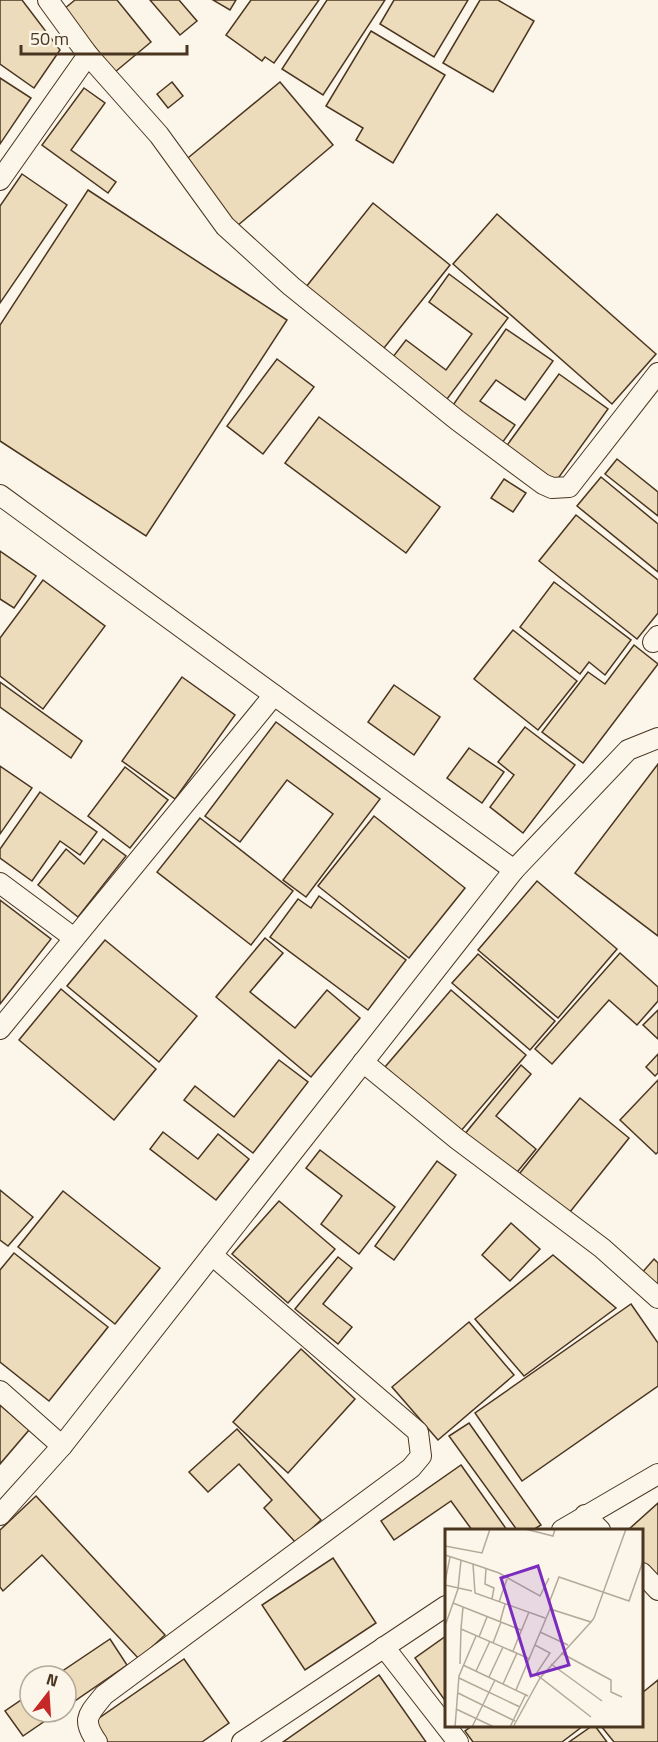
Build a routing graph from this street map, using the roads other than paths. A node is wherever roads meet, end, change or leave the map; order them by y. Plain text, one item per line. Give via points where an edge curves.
1 (48, 0) edge
2 (88, 55) junction
3 (0, 180) edge
4 (658, 373) edge
5 (0, 495) edge
6 (274, 695) junction
7 (658, 738) edge
8 (514, 870) junction
9 (0, 883) edge
10 (74, 938) junction
11 (0, 1029) edge
12 (363, 1062) junction
13 (212, 1255) junction
14 (658, 1298) edge
15 (0, 1391) edge
16 (62, 1446) junction
17 (658, 1474) edge
18 (0, 1515) edge
19 (585, 1515) junction
20 (564, 1529) edge
21 (599, 1529) edge
22 (643, 1574) edge
23 (658, 1590) edge
24 (445, 1607) edge
25 (384, 1647) junction
26 (445, 1724) edge
27 (447, 1727) edge
28 (97, 1742) edge
29 (243, 1742) edge
30 (459, 1742) edge

1 - 2 street
2 - 3 street
2 - 4 street via 159,135 225,226 300,293 543,484 569,487
5 - 6 street
6 - 8 street
6 - 10 street
7 - 8 street via 628,750
8 - 12 street
9 - 10 street
10 - 11 street
12 - 13 street
12 - 14 street via 457,1139 602,1248
13 - 16 street
13 - 28 street via 418,1432 421,1456 411,1468 104,1695 88,1721 88,1729
15 - 16 street
16 - 18 street
17 - 19 street
19 - 20 street
19 - 21 street
22 - 23 street
24 - 25 street
25 - 26 street
25 - 29 street
27 - 30 street

